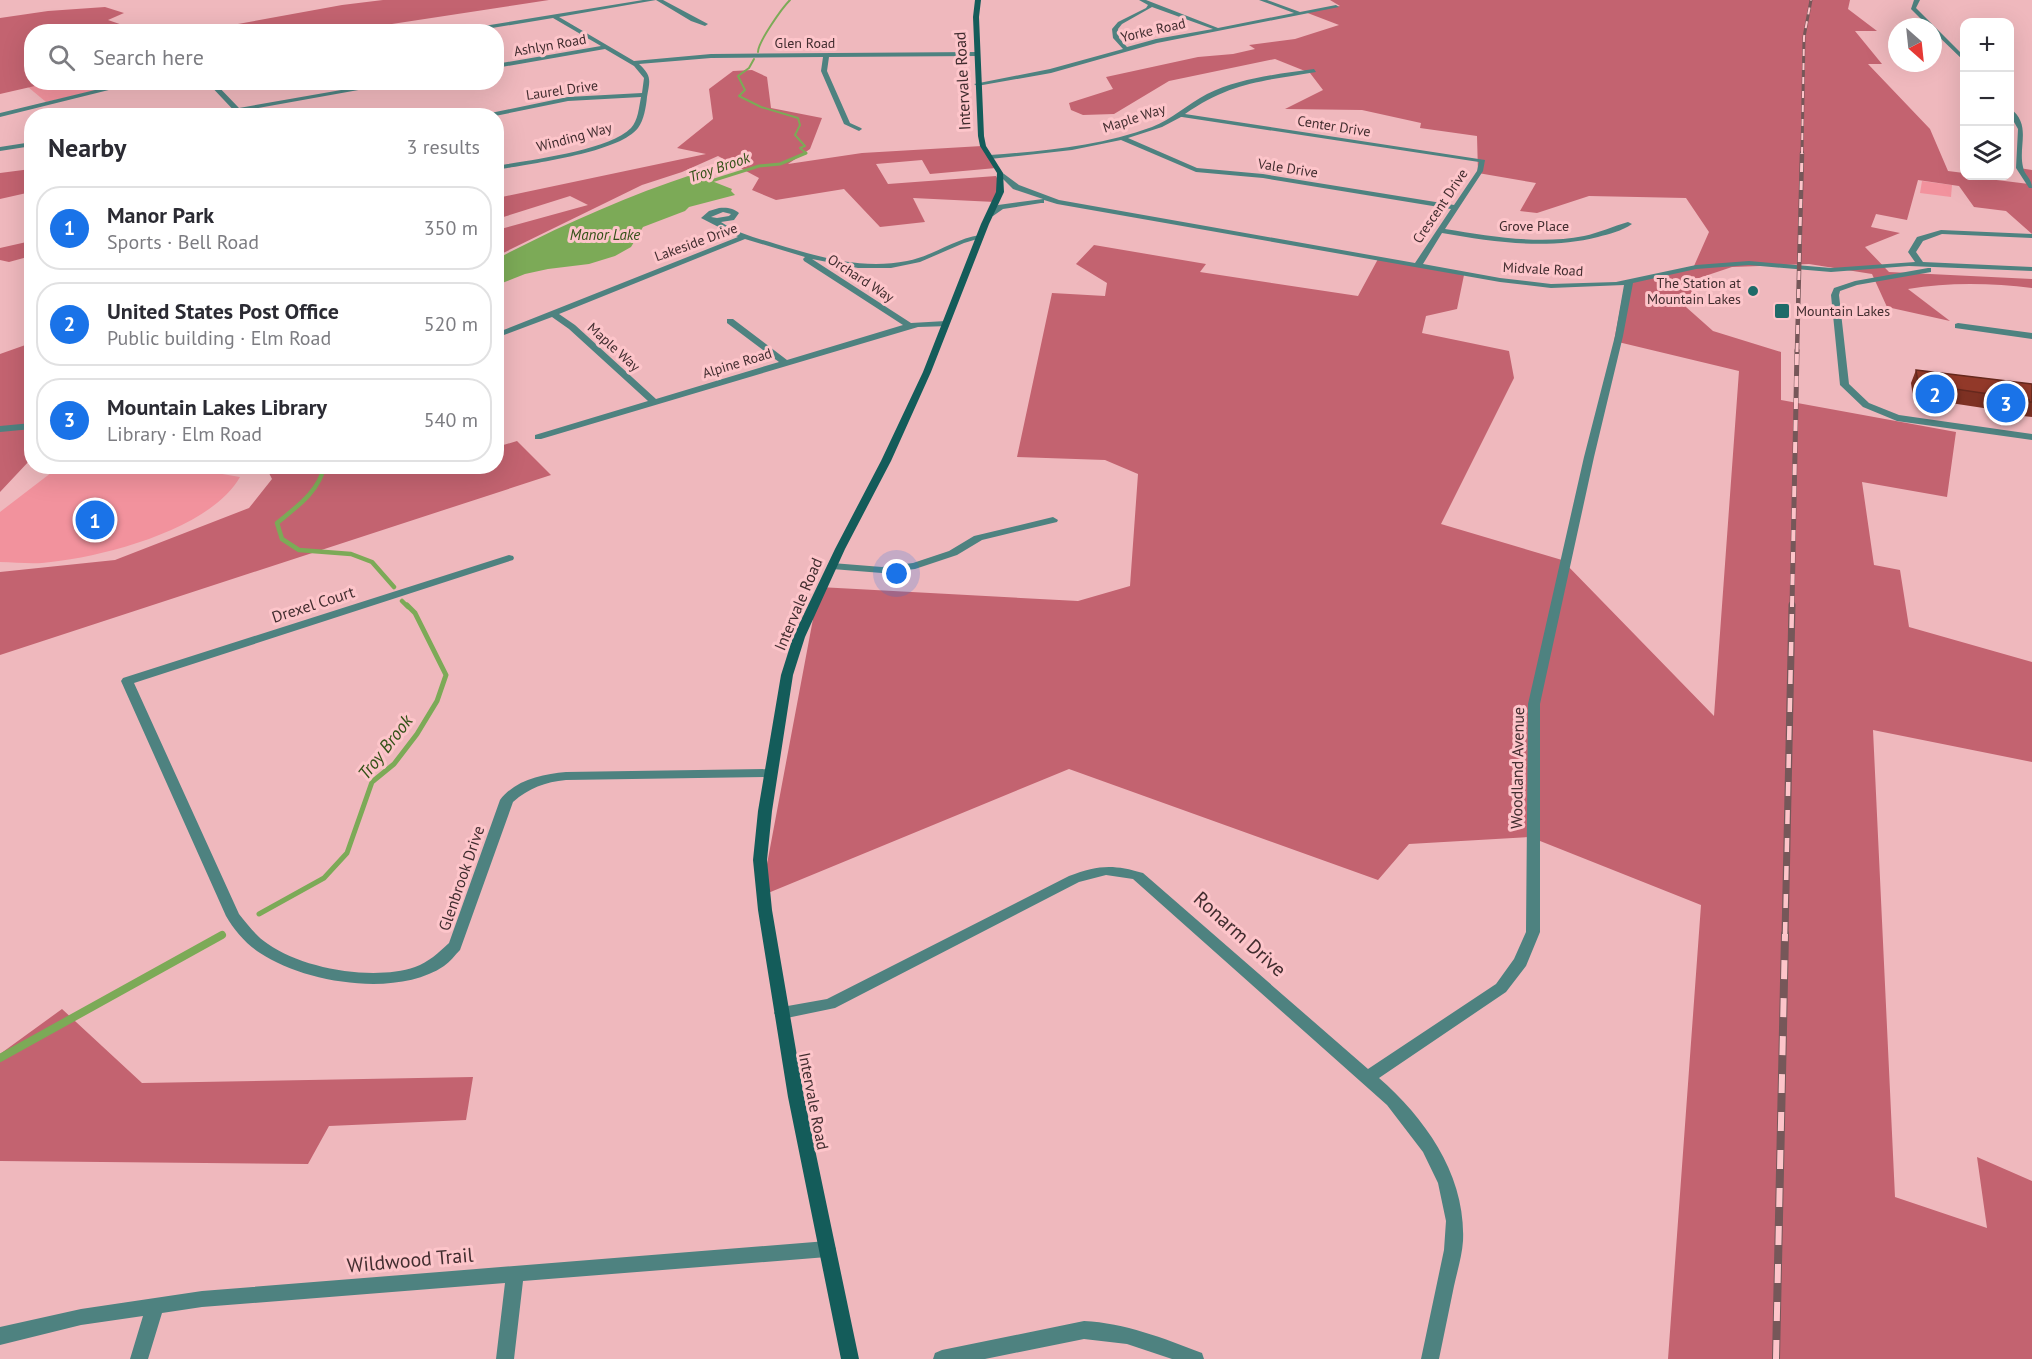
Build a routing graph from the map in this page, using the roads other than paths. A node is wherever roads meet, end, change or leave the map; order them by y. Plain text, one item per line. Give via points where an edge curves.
1 (653, 0) edge
2 (659, 0) edge
3 (978, 0) edge
4 (1142, 0) edge
5 (1262, 0) edge
6 (1917, 0) edge
7 (1151, 5) junction
8 (1336, 7) dead end
9 (1299, 14) junction
10 (555, 16) junction
11 (1924, 18) edge
12 (504, 24) edge
13 (705, 24) dead end
14 (1217, 28) junction
15 (1942, 36) edge
16 (607, 47) junction
17 (1125, 48) junction
18 (976, 54) junction
19 (1960, 54) edge
20 (826, 55) junction
21 (634, 63) junction
22 (504, 65) edge
23 (1314, 71) dead end
24 (977, 84) junction
25 (105, 90) edge
26 (218, 90) edge
27 (359, 90) edge
28 (644, 95) junction
29 (29, 108) edge
30 (236, 108) edge
31 (267, 108) edge
32 (24, 109) edge
33 (504, 112) edge
34 (0, 115) edge
35 (1182, 115) junction
36 (2014, 117) edge
37 (859, 129) dead end
38 (1122, 138) junction
39 (24, 145) edge
40 (0, 149) edge
41 (990, 157) junction
42 (1482, 161) joint
43 (504, 166) edge
44 (1000, 173) junction
45 (2032, 186) edge
46 (1057, 202) junction
47 (1455, 207) junction
48 (990, 214) junction
49 (715, 221) dead end
50 (1628, 224) dead end
51 (1439, 230) junction
52 (2032, 236) edge
53 (744, 237) junction
54 (980, 237) junction
55 (796, 252) junction
56 (1921, 265) junction
57 (1418, 266) junction
58 (1951, 266) junction
59 (2032, 269) edge
60 (1629, 282) junction
61 (553, 314) junction
62 (730, 321) dead end
63 (946, 324) junction
64 (910, 326) junction
65 (1958, 326) dead end
66 (504, 333) edge
67 (2032, 336) edge
68 (786, 363) junction
69 (654, 402) junction
70 (24, 427) edge
71 (0, 429) edge
72 (538, 437) dead end
73 (2032, 437) edge
74 (1053, 520) dead end
75 (509, 558) dead end
76 (831, 566) junction
77 (128, 681) joint
78 (771, 773) junction
79 (782, 1013) junction
80 (1368, 1077) junction
81 (827, 1249) junction
82 (515, 1274) junction
83 (155, 1306) junction
84 (0, 1336) edge
85 (139, 1359) edge
86 (505, 1359) edge
87 (850, 1359) edge
88 (942, 1359) edge
89 (1194, 1359) edge
90 (1430, 1359) edge

1 - 10 street
2 - 13 street
3 - 18 street, Intervale Road
4 - 7 street
5 - 9 street
6 - 11 street via 1913,8
7 - 14 street
7 - 17 street via 1115,29 1116,38
8 - 9 street, Yorke Road
9 - 14 street, Yorke Road
10 - 12 street
10 - 16 street
14 - 17 street, Yorke Road
15 - 19 street
16 - 21 street
16 - 22 street, Ashlyn Road
17 - 24 street, Yorke Road via 1051,71
18 - 20 street, Glen Road
18 - 24 street, Intervale Road
20 - 21 street, Glen Road via 702,56
20 - 37 street via 824,71 847,124
21 - 28 street, Winding Way via 647,78
23 - 35 street, Maple Way via 1214,93
24 - 41 street, Intervale Road via 981,136
25 - 29 street
26 - 30 street
27 - 31 street
28 - 33 street, Laurel Drive via 568,99
28 - 43 street, Winding Way via 637,125 624,136 593,148
32 - 34 street
35 - 38 street, Maple Way via 1154,129
35 - 42 street, Center Drive
36 - 45 street via 2021,129 2019,168
38 - 41 street, Maple Way via 1061,151
38 - 47 street, Vale Drive via 1197,170 1263,176
39 - 40 street
41 - 44 street, Intervale Road
42 - 47 street, Crescent Drive via 1480,171
44 - 46 street, Midvale Road via 1016,187
44 - 48 street, Intervale Road via 1000,192
46 - 48 street, Midvale Road via 1023,202
46 - 57 street, Midvale Road
47 - 51 street, Crescent Drive
48 - 54 street, Intervale Road
49 - 53 street
50 - 51 street, Grove Place via 1598,236 1533,242
51 - 57 street, Crescent Drive
52 - 56 street via 1941,232 1920,239 1912,252
53 - 55 street, Lakeside Drive
53 - 61 street, Lakeside Drive
54 - 55 street, Lakeside Drive via 953,243 923,259 888,266 848,265
54 - 63 street, Intervale Road
55 - 64 street, Orchard Way
56 - 58 street, Midvale Road
56 - 60 street, Midvale Road via 1831,270 1732,263
57 - 60 street, Midvale Road via 1534,285
58 - 59 street, Midvale Road
58 - 73 street via 1840,287 1836,295 1845,385 1875,410 1898,418
60 - 80 street, Woodland Avenue via 1534,704 1533,932 1527,952 1501,988
61 - 66 street, Lakeside Drive
61 - 69 street, Maple Way
62 - 68 street
63 - 64 street, Alpine Road
63 - 76 street, Intervale Road via 886,461
64 - 68 street, Alpine Road
65 - 67 street
68 - 69 street, Alpine Road
69 - 72 street, Alpine Road
70 - 71 street
74 - 76 street via 988,534 953,553 915,566 882,570
75 - 77 street, Drexel Court
76 - 78 street, Intervale Road via 799,637 787,675
77 - 78 street, Glenbrook Drive via 244,932 290,963 343,975 410,975 447,957 462,928 502,809 525,785 566,776
78 - 79 street, Intervale Road via 760,860
79 - 80 street, Ronarm Drive via 830,1004 1074,879 1097,870 1112,870 1149,883
79 - 81 street, Intervale Road
80 - 90 street, Ronarm Drive via 1411,1119 1433,1151 1453,1210 1454,1241
81 - 82 street, Wildwood Trail
81 - 87 street, Intervale Road
82 - 83 street, Wildwood Trail
82 - 86 street
83 - 84 street, Wildwood Trail via 81,1317
83 - 85 street
88 - 89 street via 1084,1330 1103,1330

